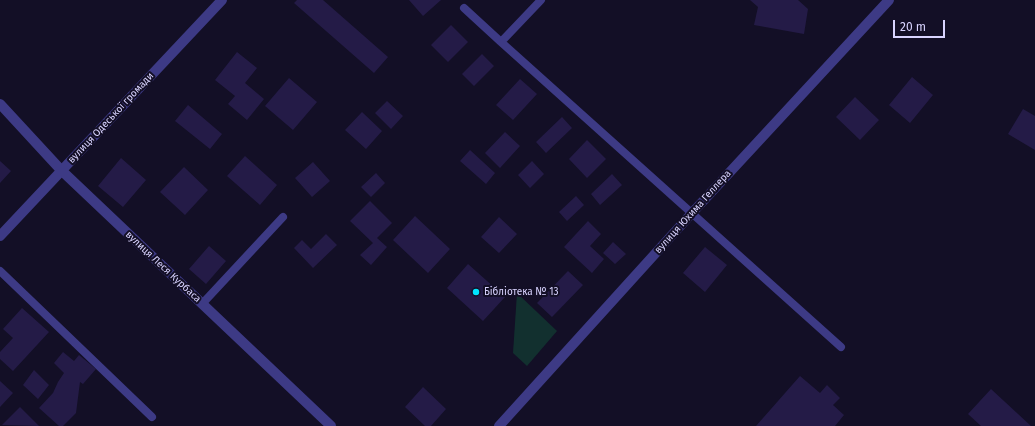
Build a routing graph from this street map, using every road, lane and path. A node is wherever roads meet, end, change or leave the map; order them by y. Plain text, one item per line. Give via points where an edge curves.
1 (222, 0) edge
2 (541, 0) edge
3 (889, 0) edge
4 (464, 8) dead end
5 (501, 42) junction
6 (0, 104) edge
7 (61, 170) junction
8 (692, 213) junction
9 (283, 218) dead end
10 (0, 236) edge
11 (0, 271) edge
12 (202, 304) junction
13 (841, 347) dead end
14 (152, 417) dead end
15 (331, 426) edge
16 (499, 426) edge

1 - 7 street, вулиця Одеської громади
2 - 5 lane
3 - 8 street, вулиця Юхима Геллера
4 - 5 lane
5 - 8 lane
6 - 7 street, вулиця Леся Курбаса
7 - 10 street, вулиця Одеської громади
7 - 12 street, вулиця Леся Курбаса
8 - 13 lane
8 - 16 street, вулиця Юхима Геллера
9 - 12 lane
11 - 14 lane
12 - 15 street, вулиця Леся Курбаса

